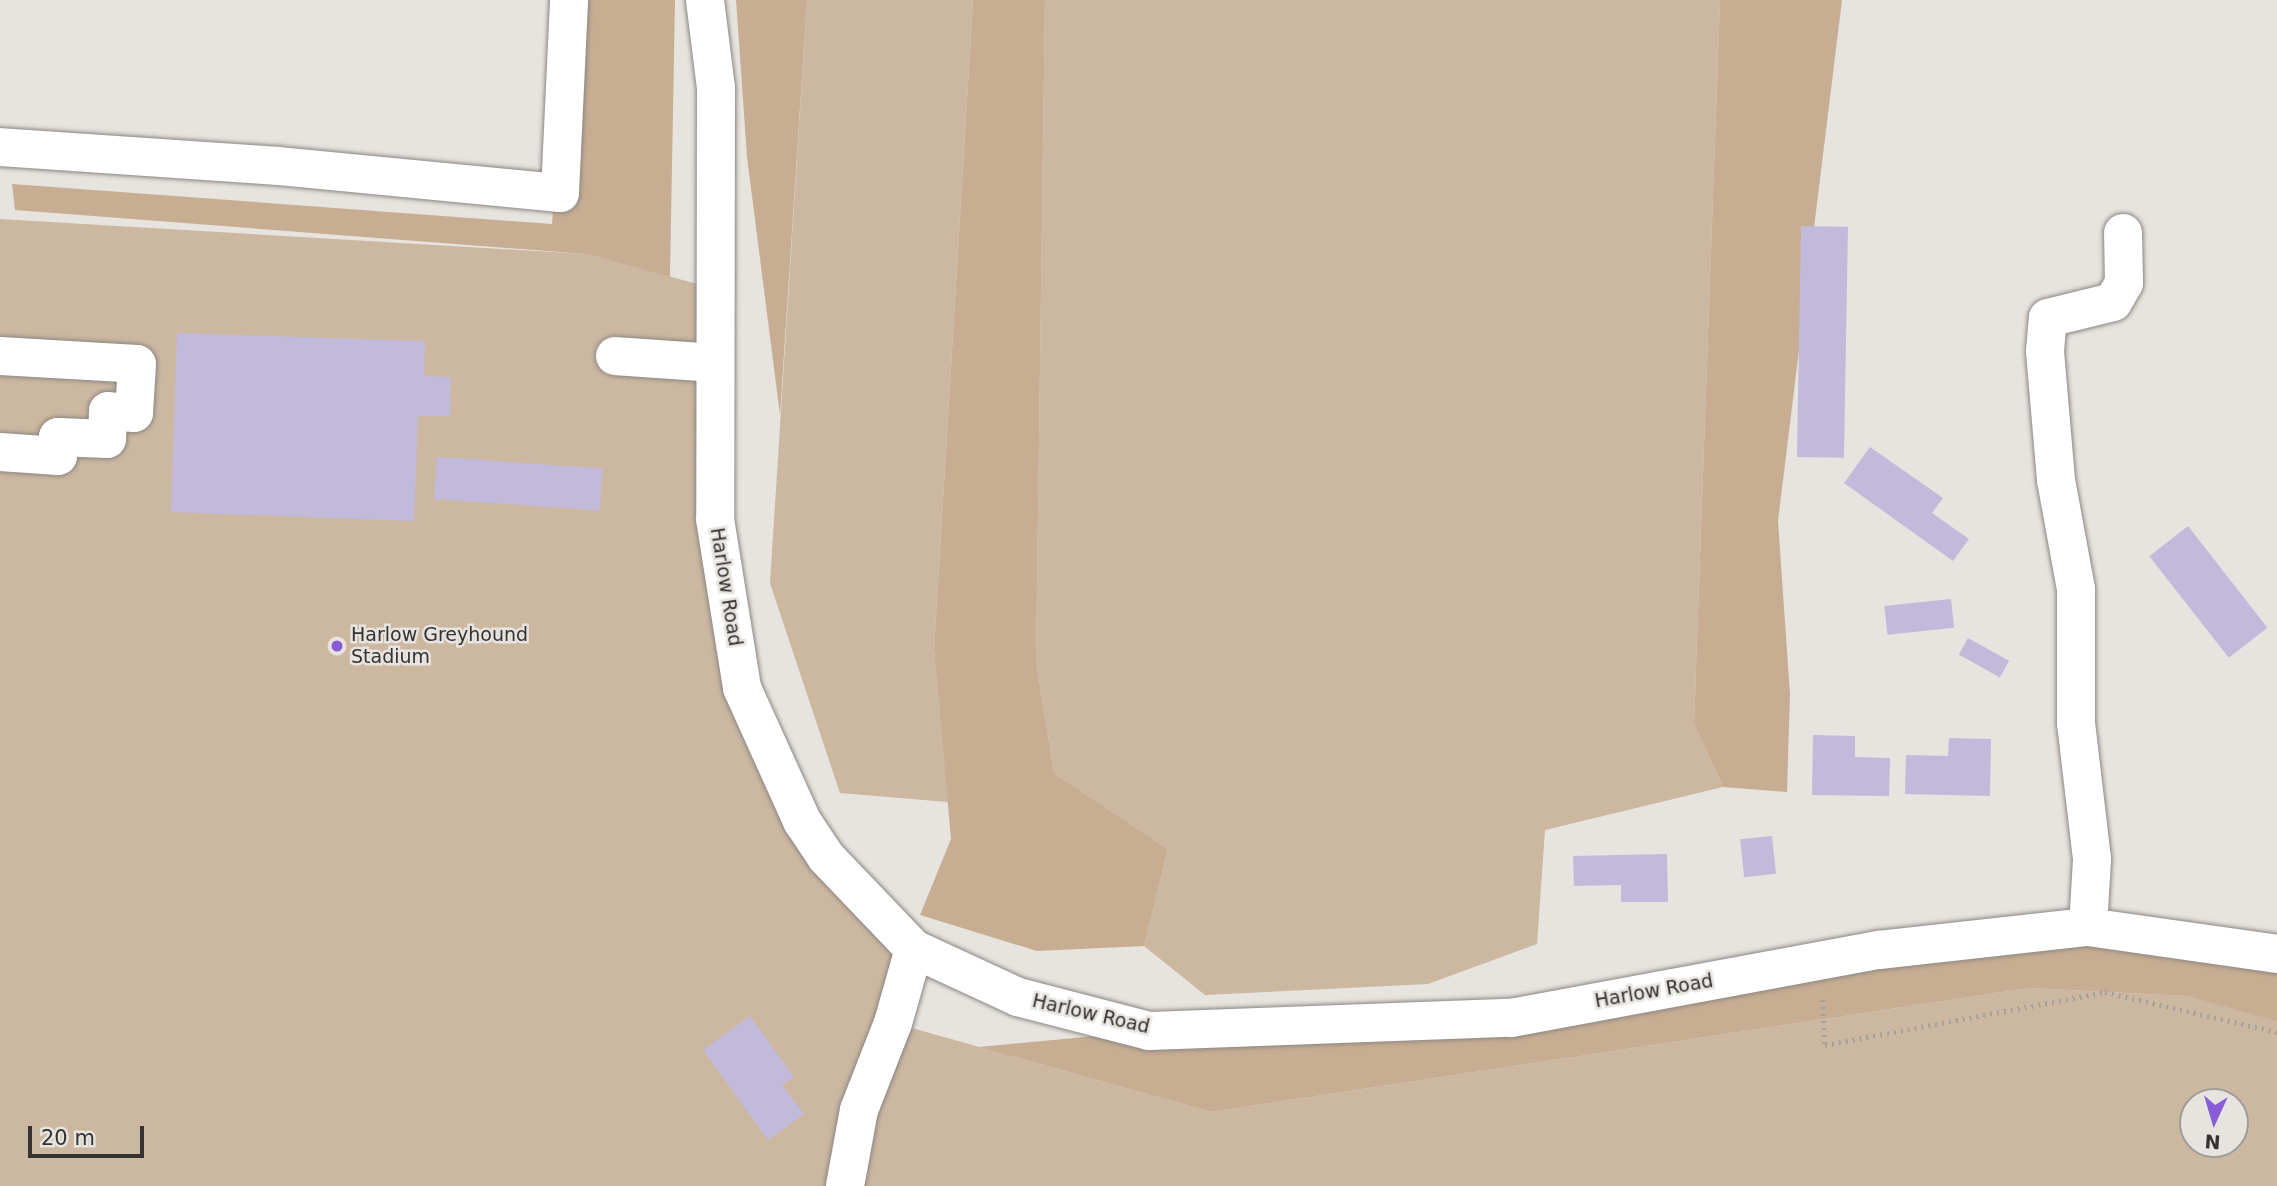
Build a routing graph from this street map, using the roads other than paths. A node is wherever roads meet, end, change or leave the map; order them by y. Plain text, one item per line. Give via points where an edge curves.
1 (569, 0) edge
2 (705, 0) edge
3 (0, 147) edge
4 (2123, 233) dead end
5 (615, 355) dead end
6 (0, 356) edge
7 (715, 363) junction
8 (0, 452) edge
9 (2088, 927) junction
10 (914, 949) junction
11 (2277, 954) edge
12 (845, 1186) edge

1 - 3 street via 560,193 278,166
2 - 7 street, Harlow Road via 716,88
4 - 9 street via 2124,283 2113,302 2048,318 2045,380 2056,480 2076,589 2076,723 2092,859
5 - 7 street
6 - 8 street via 137,364 134,413 108,411 107,439 58,437 58,456
7 - 10 street, Harlow Road via 715,519 742,688 802,821 826,857
9 - 10 street, Harlow Road via 1821,960 1511,1018 1149,1031 1018,997
9 - 11 street, Harlow Road
10 - 12 street via 893,1023 859,1110

